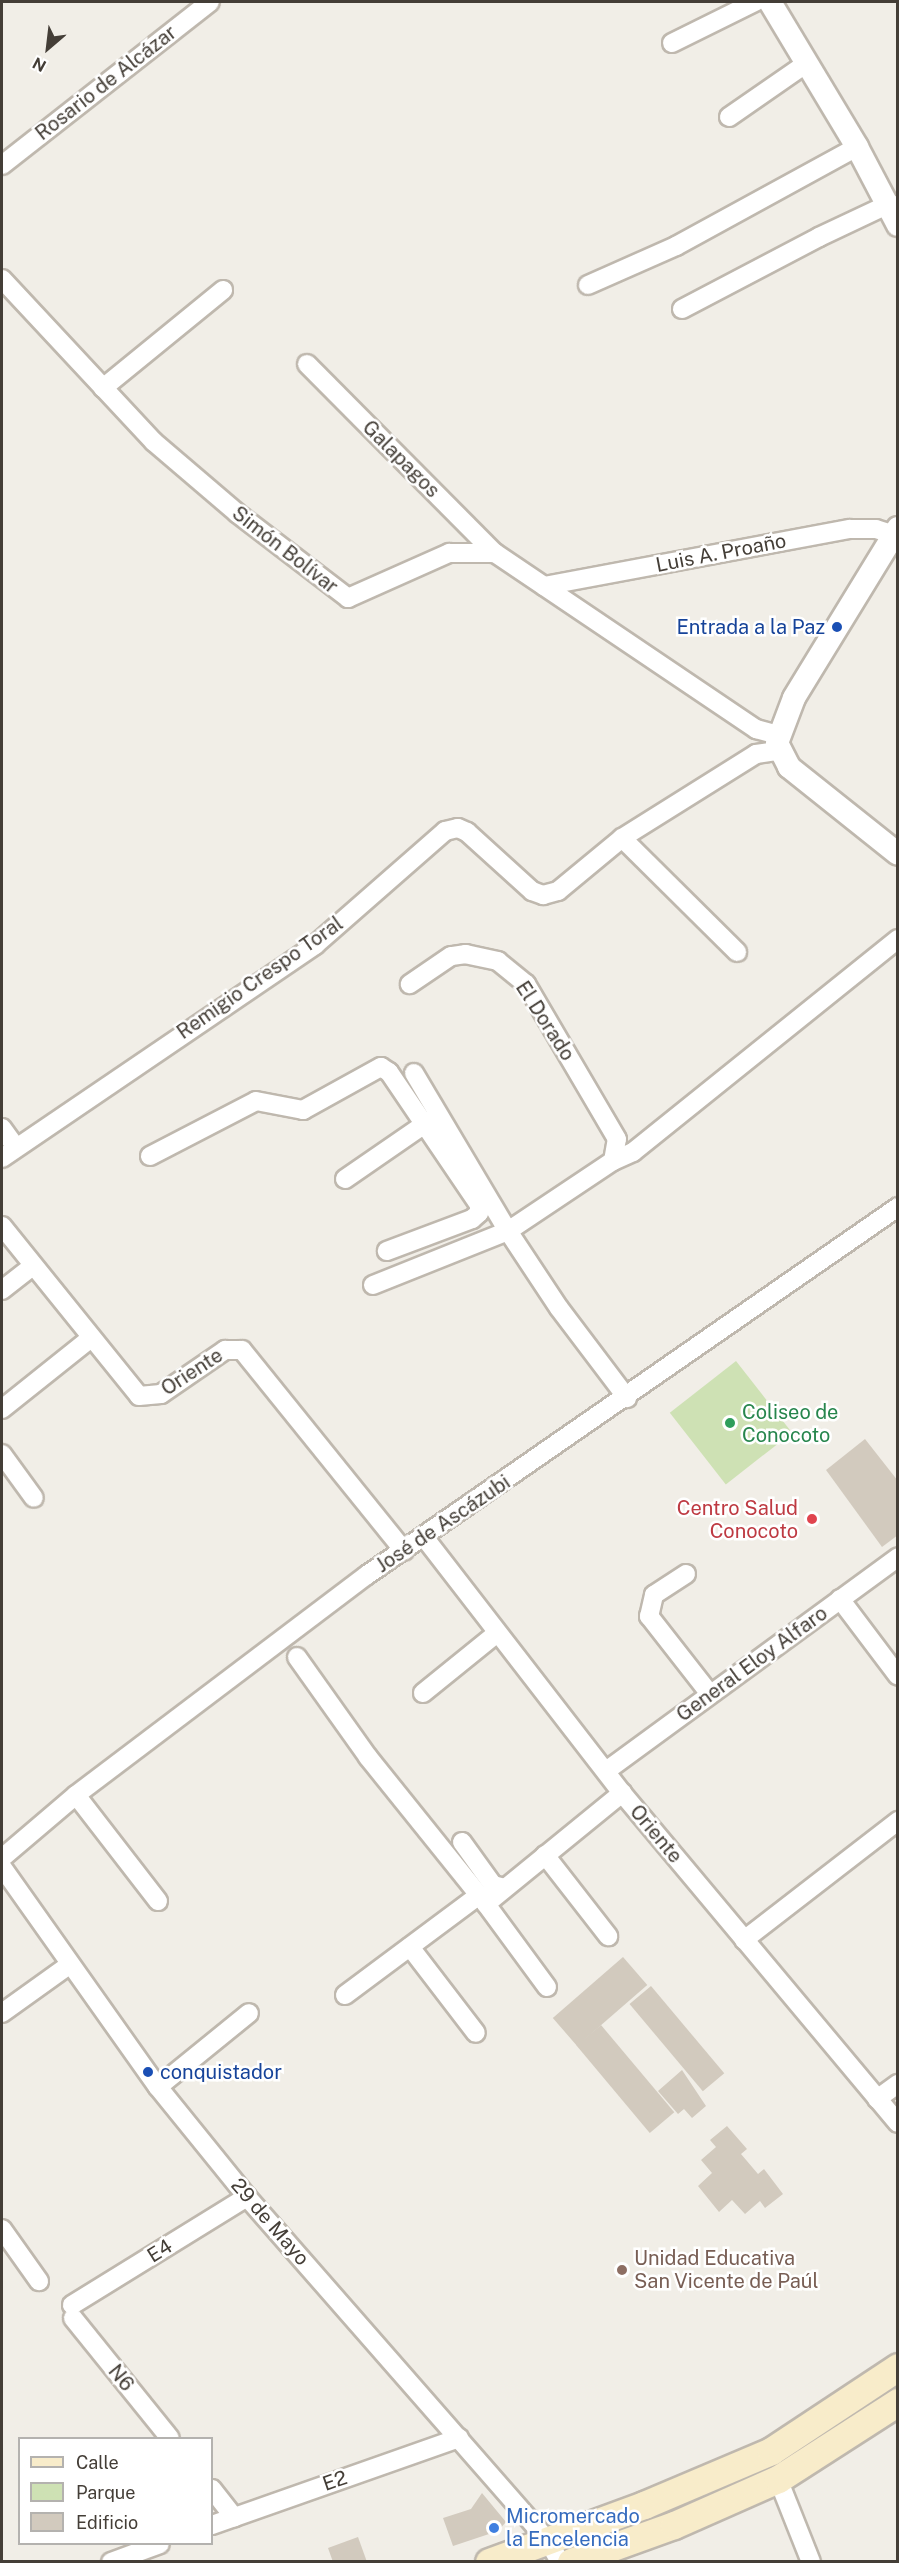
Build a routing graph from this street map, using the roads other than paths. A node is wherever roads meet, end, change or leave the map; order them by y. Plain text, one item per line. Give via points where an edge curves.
1 (210, 2) edge
2 (754, 2) edge
3 (770, 2) edge
4 (672, 43) dead end
5 (807, 63) junction
6 (729, 117) dead end
7 (858, 147) junction
8 (2, 165) edge
9 (893, 205) edge
10 (897, 225) edge
11 (2, 279) edge
12 (588, 285) dead end
13 (223, 290) dead end
14 (682, 309) dead end
15 (306, 364) dead end
16 (103, 388) junction
17 (897, 533) edge
18 (495, 554) junction
19 (544, 586) junction
20 (777, 743) junction
21 (622, 838) junction
22 (897, 854) edge
23 (897, 939) edge
24 (737, 952) dead end
25 (410, 984) dead end
26 (414, 1073) dead end
27 (432, 1120) junction
28 (2, 1128) edge
29 (9, 1152) edge
30 (150, 1156) dead end
31 (613, 1161) junction
32 (345, 1179) dead end
33 (897, 1207) edge
34 (2, 1226) edge
35 (508, 1231) junction
36 (387, 1251) dead end
37 (33, 1266) junction
38 (373, 1285) dead end
39 (2, 1290) edge
40 (91, 1338) junction
41 (627, 1398) junction
42 (2, 1409) edge
43 (2, 1454) edge
44 (34, 1498) dead end
45 (424, 1537) junction
46 (404, 1551) junction
47 (897, 1557) edge
48 (686, 1574) dead end
49 (840, 1599) junction
50 (496, 1633) junction
51 (297, 1657) dead end
52 (897, 1676) edge
53 (423, 1693) dead end
54 (710, 1694) junction
55 (606, 1771) junction
56 (622, 1793) junction
57 (76, 1795) junction
58 (897, 1821) edge
59 (462, 1842) dead end
60 (545, 1856) junction
61 (2, 1858) edge
62 (2, 1867) edge
63 (505, 1888) junction
64 (483, 1899) junction
65 (158, 1901) dead end
66 (608, 1936) dead end
67 (744, 1940) junction
68 (410, 1947) junction
69 (69, 1965) junction
70 (547, 1987) dead end
71 (345, 1995) dead end
72 (2, 2013) edge
73 (249, 2013) dead end
74 (476, 2033) dead end
75 (897, 2085) edge
76 (158, 2087) junction
77 (877, 2099) junction
78 (897, 2122) edge
79 (247, 2197) junction
80 (2, 2229) edge
81 (39, 2281) dead end
82 (72, 2312) joint
83 (897, 2367) edge
84 (897, 2402) edge
85 (168, 2437) edge
86 (459, 2438) junction
87 (778, 2479) junction
88 (213, 2490) edge
89 (234, 2517) junction
90 (213, 2525) edge
91 (157, 2545) edge
92 (554, 2551) edge
93 (111, 2562) edge
94 (489, 2562) edge
95 (571, 2562) edge
96 (811, 2562) edge

1 - 8 street, Rosario de Alcázar
2 - 4 street
3 - 5 street
5 - 6 street
5 - 7 street
7 - 9 street
7 - 12 street via 676,246
9 - 10 street
9 - 14 street
11 - 16 street, Simón Bolívar
13 - 16 street
15 - 18 street, Galapagos
16 - 18 street, Simón Bolívar via 154,442 237,513 348,598 449,553
17 - 19 street, Luis A. Proaño via 850,529
17 - 20 street via 794,698
18 - 19 street
19 - 20 street
20 - 21 street, Remigio Crespo Toral
20 - 22 street via 814,789
21 - 24 street
21 - 29 street, Remigio Crespo Toral via 558,891 543,895 532,891 467,832 458,828 445,831 315,945
23 - 31 street via 633,1152
25 - 31 street, El Dorado via 451,956 466,954 498,961 526,984 617,1139
26 - 27 street
27 - 30 street via 381,1067 303,1110 256,1101
27 - 32 street
27 - 35 street
27 - 36 street via 479,1205 479,1213
28 - 29 street
31 - 35 street
33 - 41 street, José de Ascázubi
34 - 37 street, Oriente
35 - 38 street
35 - 41 street via 559,1308
37 - 39 street
37 - 40 street, Oriente
40 - 42 street
40 - 46 street, Oriente via 129,1387 143,1398 161,1394 229,1348 242,1350
41 - 45 street, José de Ascázubi
43 - 44 street
45 - 46 street, José de Ascázubi
45 - 50 street, Oriente
46 - 57 street, José de Ascázubi
47 - 49 street, General Eloy Alfaro
48 - 54 street via 654,1595 649,1616
49 - 52 street
49 - 54 street, General Eloy Alfaro
50 - 53 street
50 - 55 street, Oriente
51 - 64 street via 368,1757
54 - 55 street, General Eloy Alfaro
55 - 56 street, Oriente
56 - 60 street
56 - 67 street, Oriente
57 - 61 street, José de Ascázubi
57 - 65 street
58 - 67 street
59 - 63 street via 493,1885
60 - 63 street
60 - 66 street
62 - 69 street, 29 de Mayo
63 - 64 street
64 - 68 street
64 - 70 street
67 - 77 street, Oriente
68 - 71 street
68 - 74 street
69 - 72 street
69 - 76 street, 29 de Mayo
73 - 76 street
75 - 77 street
76 - 79 street, 29 de Mayo
77 - 78 street, Oriente
79 - 82 street, E4
79 - 86 street, 29 de Mayo
80 - 81 street
82 - 85 street, N6
83 - 92 main road via 771,2451
84 - 87 main road
86 - 89 street, E2
86 - 92 street, 29 de Mayo
87 - 95 main road via 674,2525
87 - 96 street
88 - 89 street
89 - 90 street, E2
91 - 93 street
92 - 94 main road

